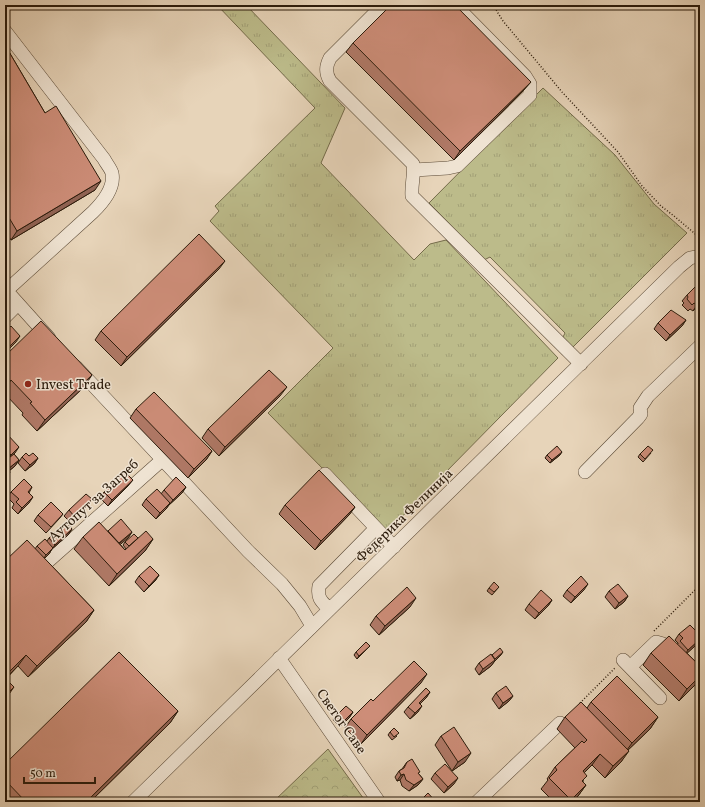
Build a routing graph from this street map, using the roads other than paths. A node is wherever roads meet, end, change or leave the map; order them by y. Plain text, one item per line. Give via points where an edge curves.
1 (383, 5) edge
2 (455, 5) edge
3 (5, 31) edge
4 (414, 170) junction
5 (700, 256) edge
6 (6, 290) edge
7 (17, 305) junction
8 (5, 317) edge
9 (55, 345) edge
10 (700, 346) edge
11 (66, 356) edge
12 (581, 364) junction
13 (163, 459) junction
14 (585, 472) dead end
15 (325, 474) edge
16 (376, 528) junction
17 (394, 547) junction
18 (44, 565) edge
19 (329, 609) junction
20 (312, 626) junction
21 (279, 658) junction
22 (679, 660) edge
23 (660, 698) dead end
24 (560, 723) dead end
25 (133, 802) edge
26 (380, 802) edge
27 (477, 802) edge

1 - 4 street via 330,58 326,74 330,81 407,156
2 - 4 street via 525,76 530,84 530,95 457,166
3 - 6 street via 104,159 112,173 105,200
4 - 12 street via 411,180 412,196
5 - 12 street, Федерика Фелинија via 690,258 679,267
6 - 7 street
7 - 8 street
7 - 9 street
10 - 14 street via 648,396 640,408 641,414 638,418
11 - 13 street
12 - 17 street, Федерика Фелинија
13 - 18 street, Аутопут за Загреб
13 - 20 street via 282,584
15 - 16 street
16 - 17 street
16 - 19 street via 319,586 320,600
17 - 19 street, Федерика Фелинија
19 - 20 street, Федерика Фелинија
20 - 21 street, Федерика Фелинија
21 - 25 street, Федерика Фелинија
21 - 26 street, Светог Саве
22 - 23 street via 659,642 627,664
24 - 27 street

